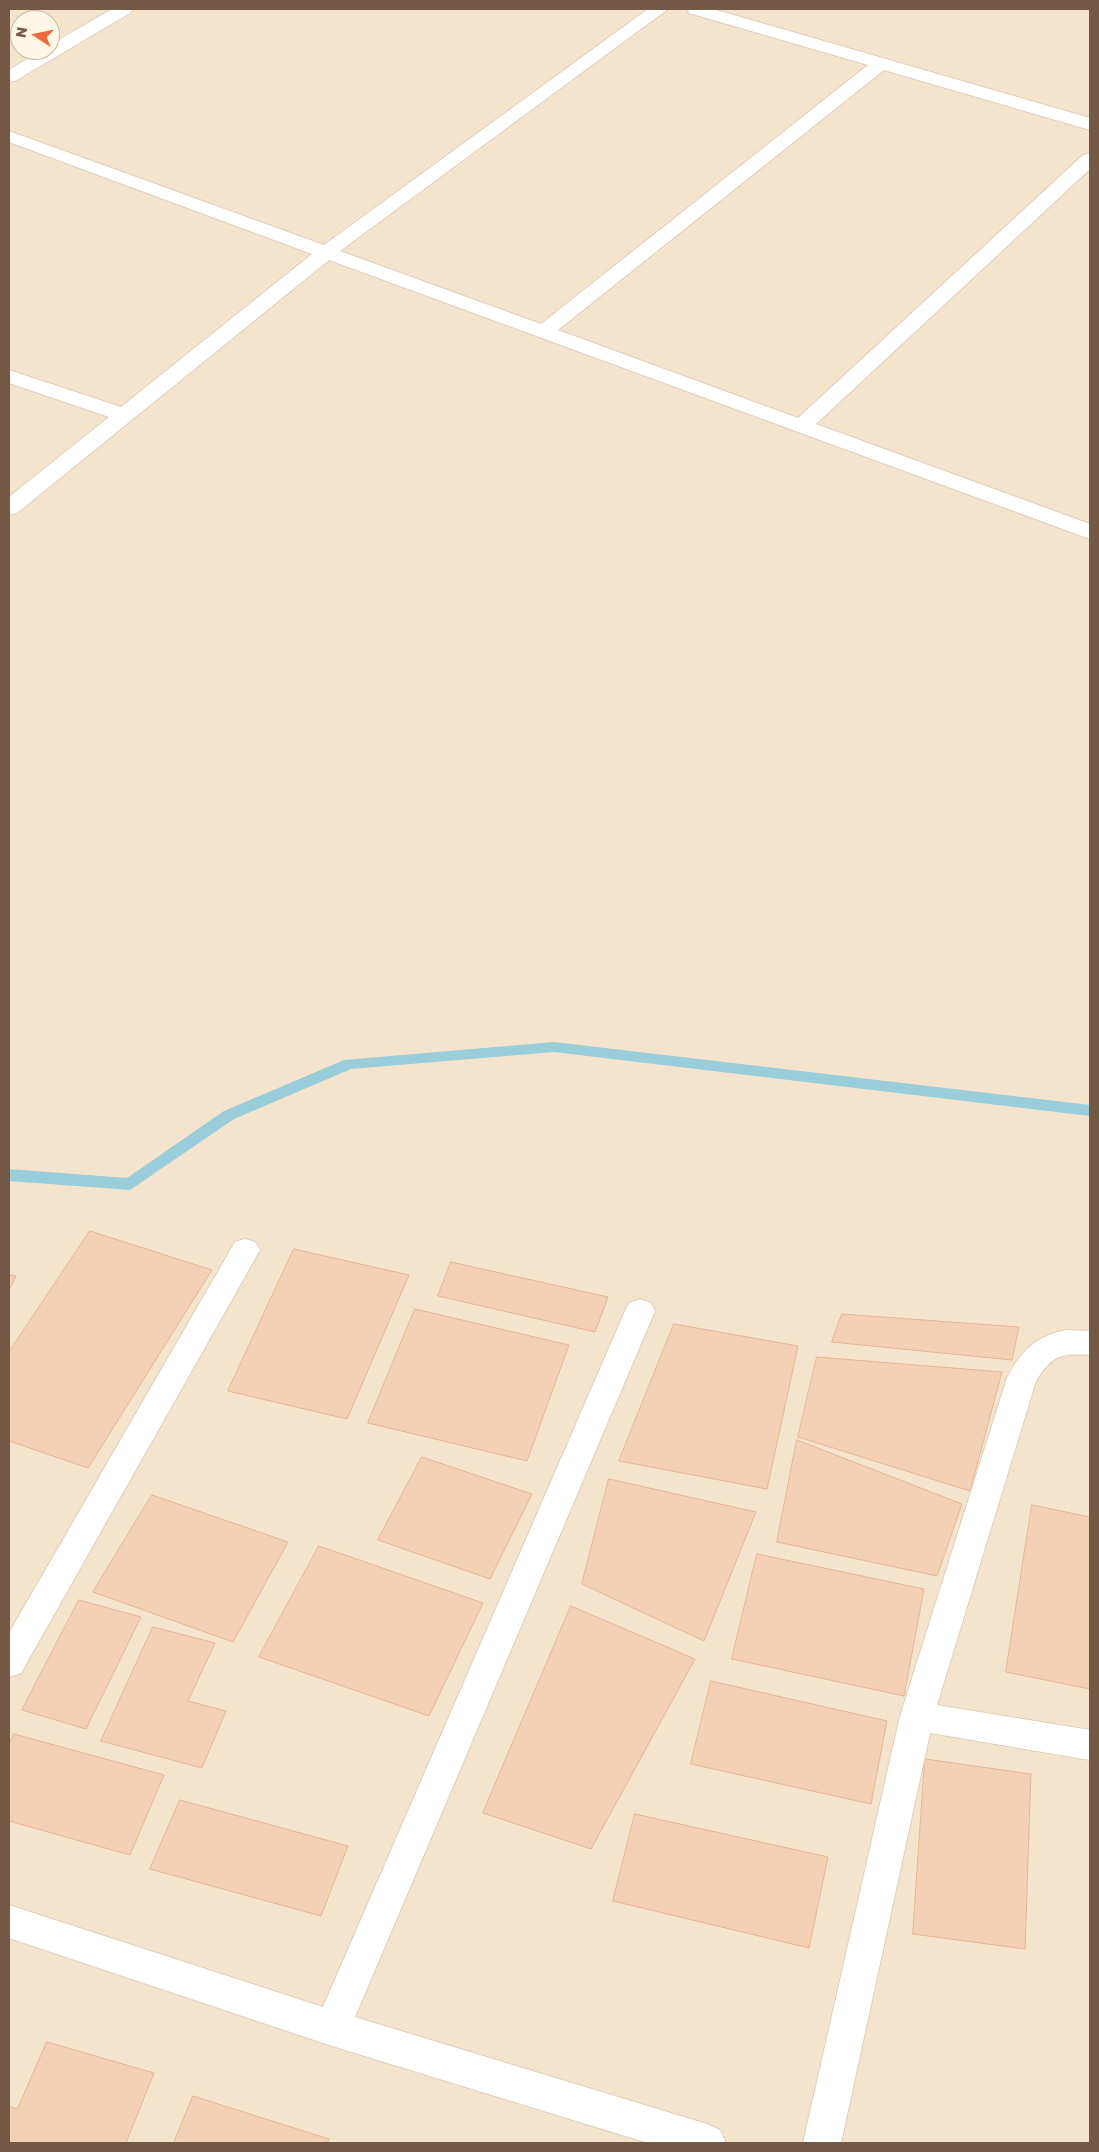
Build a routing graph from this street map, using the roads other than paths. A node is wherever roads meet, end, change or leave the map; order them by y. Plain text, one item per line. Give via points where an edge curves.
1 (124, 9) edge
2 (659, 9) edge
3 (695, 9) edge
4 (881, 63) junction
5 (9, 77) edge
6 (1090, 124) edge
7 (9, 136) edge
8 (1090, 159) edge
9 (326, 252) junction
10 (542, 332) junction
11 (9, 376) edge
12 (125, 415) junction
13 (802, 426) junction
14 (9, 508) edge
15 (1087, 526) edge
16 (244, 1250) dead end
17 (640, 1311) dead end
18 (1090, 1343) edge
19 (9, 1663) edge
20 (917, 1716) junction
21 (1090, 1745) edge
22 (9, 1922) edge
23 (332, 2028) junction
24 (708, 2143) edge
25 (822, 2143) edge

1 - 5 street
2 - 9 street
3 - 4 street
4 - 6 street
4 - 10 street
7 - 9 street
8 - 13 street
9 - 10 street
9 - 12 street
10 - 13 street
11 - 12 street
12 - 14 street
13 - 15 street
16 - 19 street
17 - 23 street
18 - 20 street via 1074,1341 1048,1346 1036,1355 1022,1378
20 - 21 street
20 - 25 street
22 - 23 street
23 - 24 street

